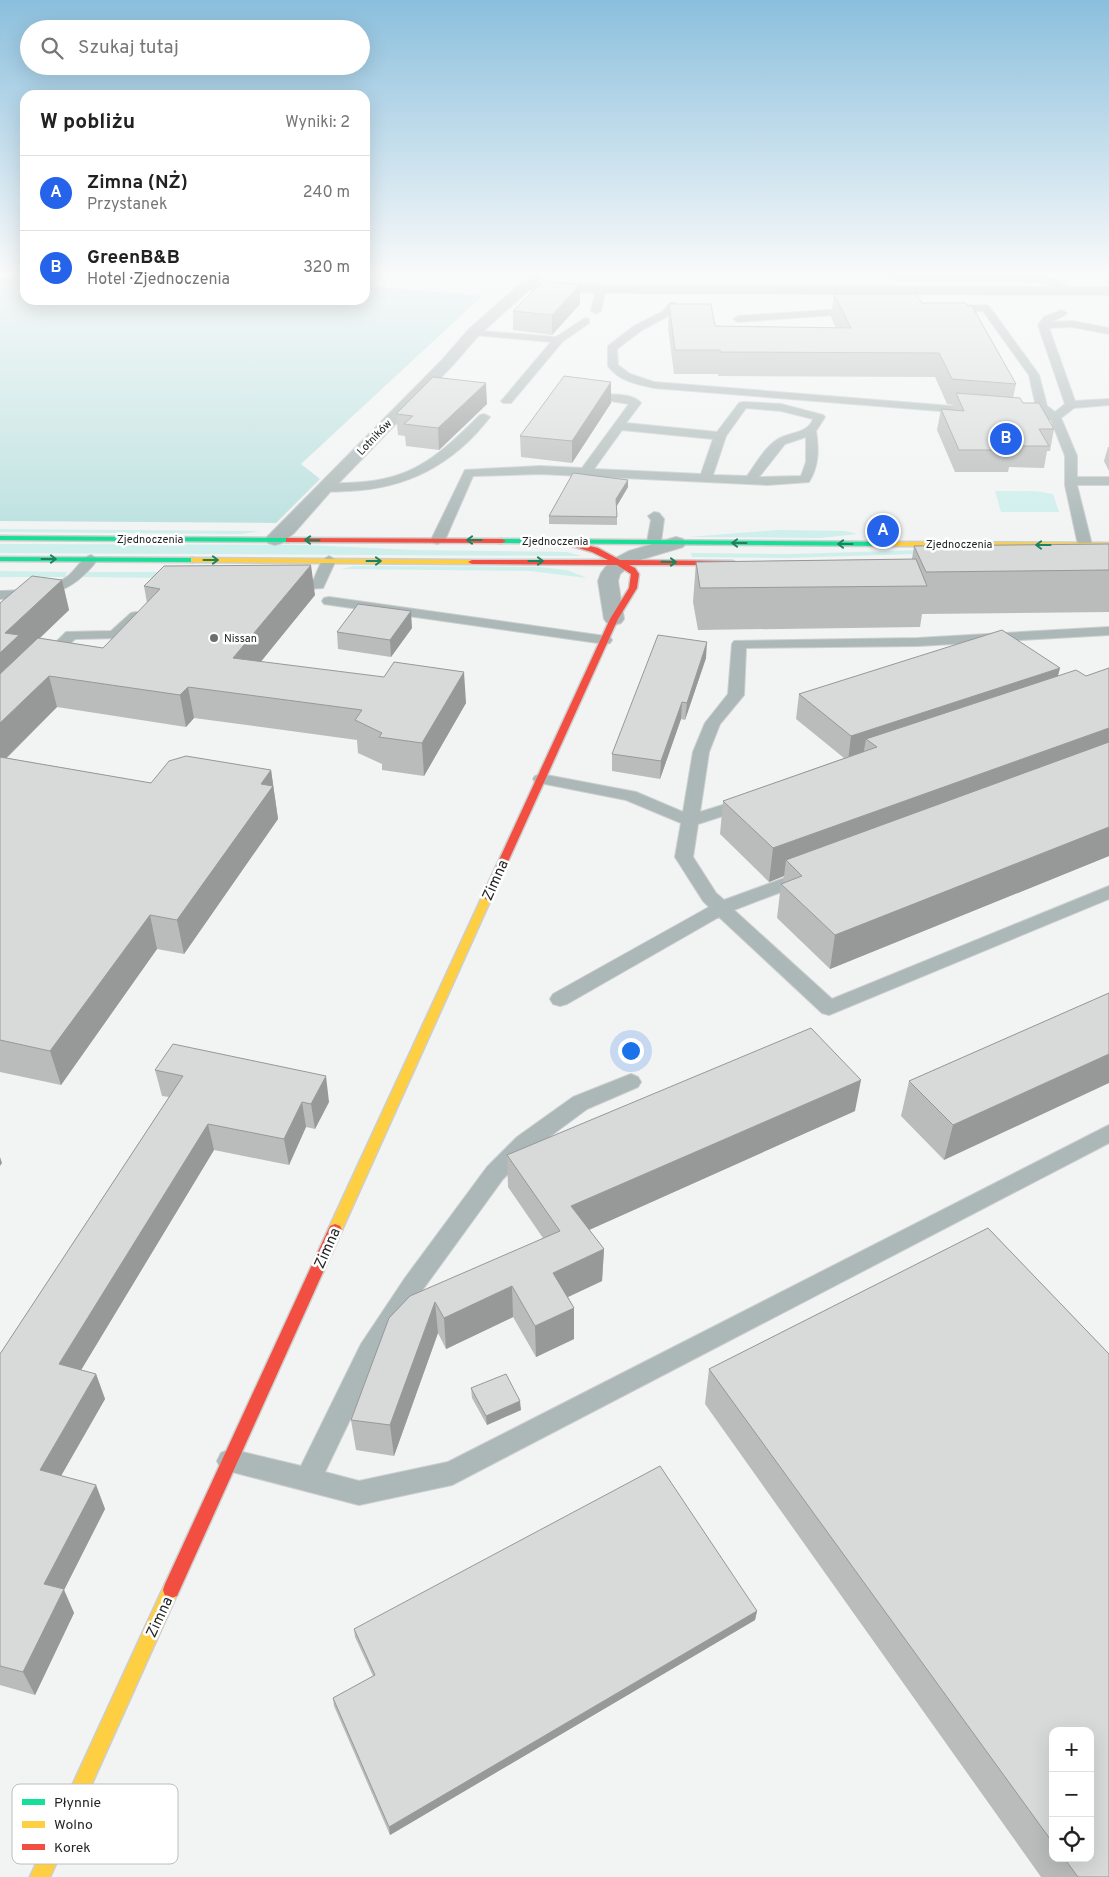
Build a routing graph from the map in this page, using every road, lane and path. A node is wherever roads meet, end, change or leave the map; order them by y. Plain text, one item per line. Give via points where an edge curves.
1 (449, 362) edge
2 (540, 362) edge
3 (613, 362) edge
4 (1024, 362) edge
5 (1056, 362) edge
6 (602, 397) edge
7 (507, 401) dead end
8 (1109, 402) edge
9 (1071, 405) junction
10 (986, 412) edge
11 (1012, 414) edge
12 (484, 417) dead end
13 (1055, 417) junction
14 (619, 426) junction
15 (811, 432) junction
16 (720, 436) junction
17 (584, 473) junction
18 (706, 478) junction
19 (750, 480) junction
20 (1071, 481) junction
21 (1109, 481) edge
22 (325, 488) junction
23 (654, 516) dead end
24 (0, 538) edge
25 (275, 539) junction
26 (438, 540) junction
27 (564, 541) junction
28 (654, 542) junction
29 (676, 543) junction
30 (1085, 545) junction
31 (1109, 545) edge
32 (1109, 552) edge
33 (1060, 558) edge
34 (0, 559) edge
35 (91, 559) junction
36 (188, 560) junction
37 (329, 560) junction
38 (620, 562) junction
39 (750, 564) edge
40 (181, 574) edge
41 (280, 586) edge
42 (0, 595) edge
43 (330, 601) dead end
44 (144, 608) edge
45 (614, 619) joint
46 (1109, 631) edge
47 (605, 640) junction
48 (35, 669) edge
49 (541, 779) junction
50 (755, 799) edge
51 (690, 821) junction
52 (822, 870) edge
53 (1109, 892) edge
54 (721, 908) junction
55 (560, 999) dead end
56 (631, 1082) dead end
57 (1109, 1133) edge
58 (230, 1461) junction
59 (308, 1480) junction
60 (82, 1784) edge
61 (46, 1864) edge
62 (40, 1877) edge

1 - 22 street, Lotników
2 - 7 lane
3 - 10 lane via 620,374 654,385
4 - 13 lane via 1034,376 1042,407
5 - 9 lane
6 - 14 lane via 635,403
8 - 9 lane
9 - 13 lane
11 - 13 lane
12 - 22 lane via 426,469 362,488
13 - 20 lane via 1071,456
14 - 16 lane
14 - 17 lane
15 - 16 lane via 819,417 743,405
15 - 19 lane via 781,442
15 - 19 lane via 812,463 805,479
16 - 18 lane
17 - 18 lane
17 - 26 lane via 540,470 468,473
18 - 19 lane
20 - 21 lane
20 - 30 lane
22 - 25 street, Lotników
23 - 28 lane via 658,519
24 - 25 main road, Zjednoczenia
26 -> 25 main road, Zjednoczenia
27 -> 26 main road, Zjednoczenia
27 - 28 main road, Zjednoczenia
27 - 38 main road
28 - 29 main road, Zjednoczenia
30 -> 29 main road, Zjednoczenia
29 - 38 street
30 - 31 main road, Zjednoczenia
30 - 32 lane
30 - 33 lane
34 -> 35 main road, Zjednoczenia
35 - 36 main road, Zjednoczenia
35 - 42 lane via 72,580 55,589 39,594
36 -> 37 main road, Zjednoczenia
36 - 40 lane
37 -> 38 main road, Zjednoczenia
37 - 41 lane via 318,585
38 -> 39 main road, Zjednoczenia
38 - 45 street, Zimna via 608,581
43 - 47 lane
44 - 48 lane via 115,636 70,635
45 - 47 main road, Zimna
46 - 51 lane via 918,642 739,644 736,695 713,723 701,752
47 - 49 main road, Zimna
49 - 51 lane via 630,796
49 - 58 main road, Zimna
50 - 51 lane
51 - 54 lane via 684,857 709,898
52 - 54 lane
53 - 54 lane via 829,1008
54 - 55 lane
56 - 59 lane via 580,1103 525,1143 495,1173 418,1278 370,1352
57 - 59 lane via 452,1473 359,1493
58 - 59 lane
58 - 60 main road, Zimna
61 - 62 main road, Zimna

